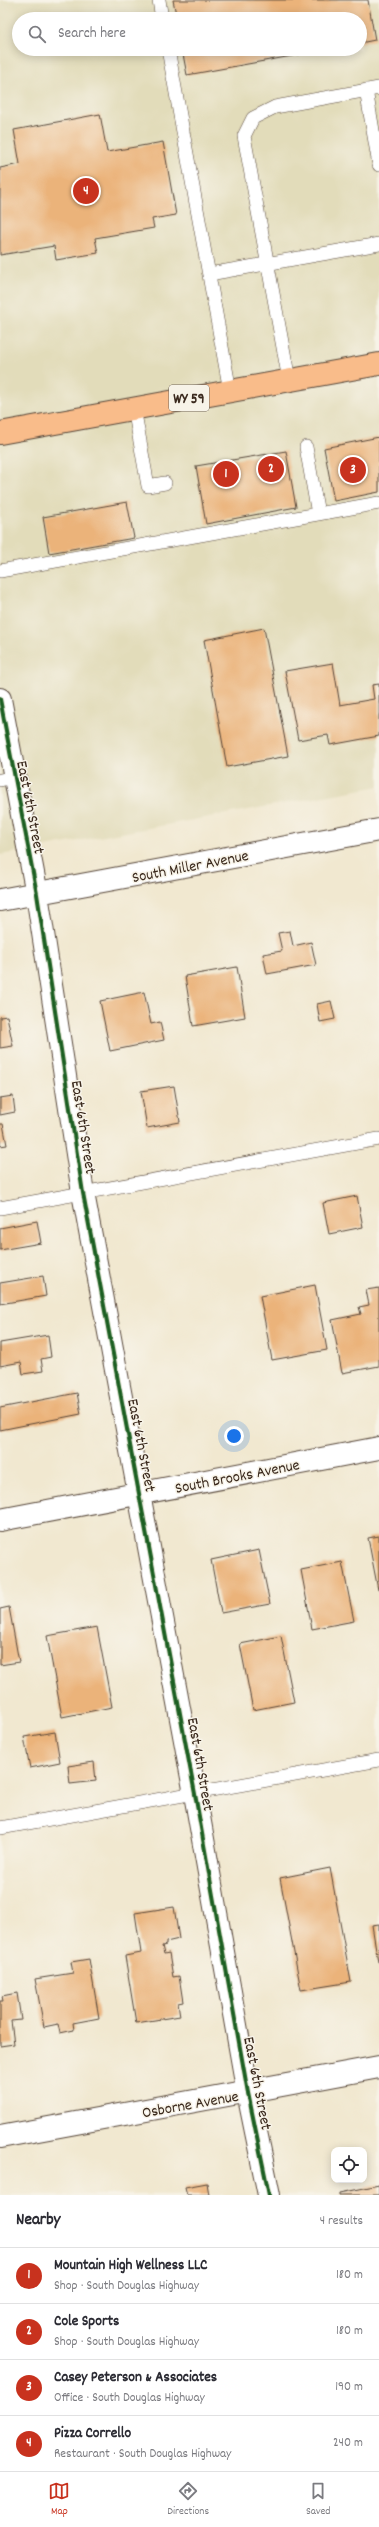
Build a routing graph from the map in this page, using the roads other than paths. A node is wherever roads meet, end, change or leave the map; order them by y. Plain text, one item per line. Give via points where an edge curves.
1 (158, 0) edge
2 (161, 12) edge
3 (169, 56) edge
4 (379, 88) edge
5 (366, 90) junction
6 (379, 165) edge
7 (379, 244) edge
8 (267, 264) junction
9 (209, 274) junction
10 (379, 364) edge
11 (289, 380) junction
12 (230, 391) junction
13 (134, 408) junction
14 (0, 433) edge
15 (306, 447) dead end
16 (165, 483) dead end
17 (379, 503) edge
18 (318, 514) junction
19 (0, 571) edge
20 (0, 699) edge
21 (7, 779) edge
22 (379, 830) edge
23 (36, 894) junction
24 (0, 900) edge
25 (379, 1139) edge
26 (83, 1193) junction
27 (0, 1208) edge
28 (379, 1448) edge
29 (140, 1494) junction
30 (0, 1520) edge
31 (379, 1760) edge
32 (195, 1794) junction
33 (0, 1828) edge
34 (379, 2067) edge
35 (248, 2093) junction
36 (0, 2137) edge
37 (269, 2195) edge

1 - 2 lane
3 - 9 lane
4 - 5 lane
5 - 6 lane
5 - 8 lane via 275,107 253,118 244,136
7 - 8 lane
8 - 9 lane
8 - 11 lane
9 - 12 lane
10 - 11 main road, WY 59
11 - 12 main road, WY 59
12 - 13 main road, WY 59
13 - 14 main road, WY 59
13 - 16 lane via 148,486
15 - 18 lane
17 - 18 lane
18 - 19 lane
20 - 21 street, East 6th Street
21 - 23 street, East 6th Street
22 - 23 street, South Miller Avenue
23 - 24 street, South Miller Avenue
23 - 26 street, East 6th Street
25 - 26 lane
26 - 27 lane
26 - 29 street, East 6th Street
28 - 29 street, South Brooks Avenue
29 - 30 street, South Brooks Avenue
29 - 32 street, East 6th Street
31 - 32 lane
32 - 33 lane
32 - 35 street, East 6th Street
34 - 35 street, Osborne Avenue
35 - 36 street, Osborne Avenue
35 - 37 street, East 6th Street

